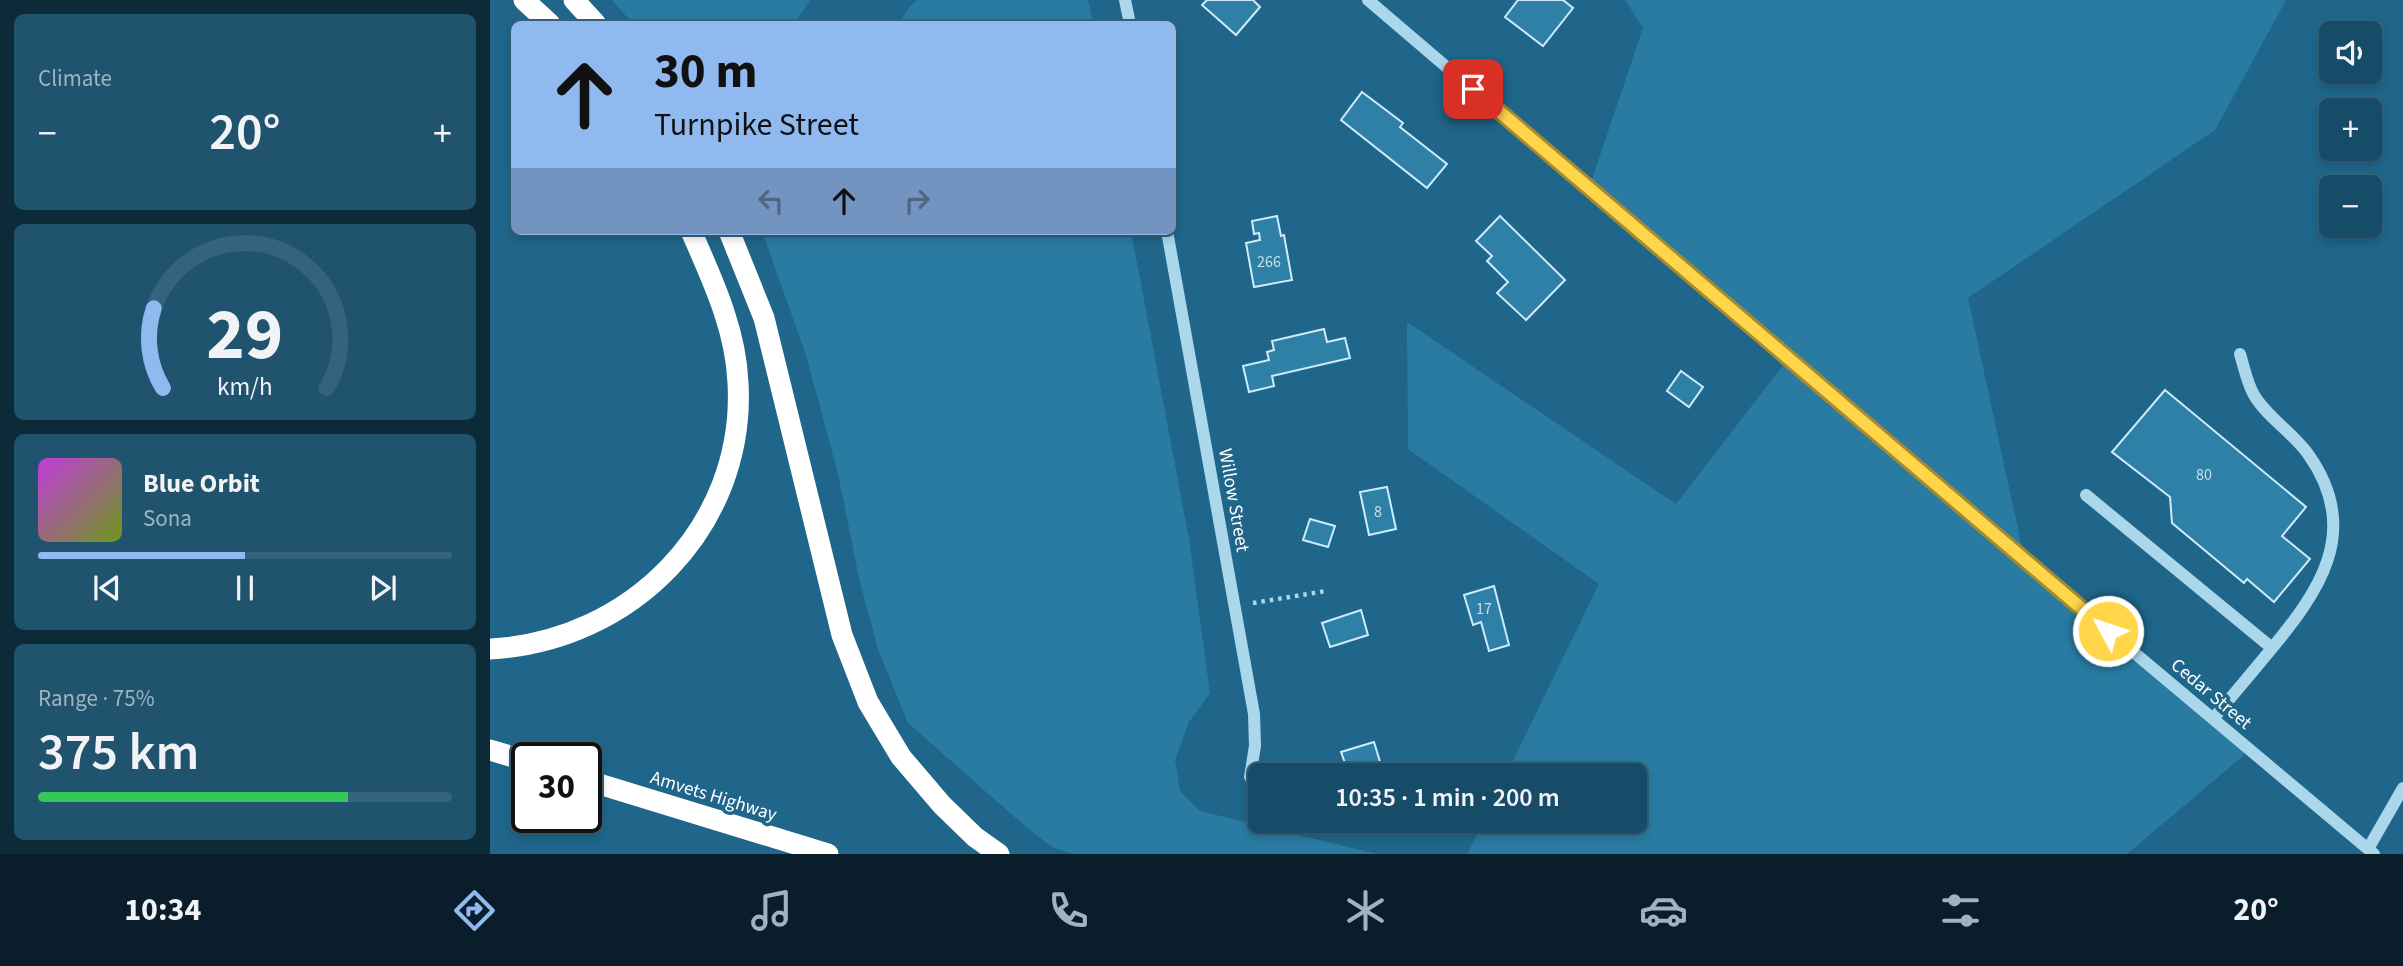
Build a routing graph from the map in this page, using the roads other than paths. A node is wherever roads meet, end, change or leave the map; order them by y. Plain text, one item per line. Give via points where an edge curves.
1 (524, 0) edge
2 (574, 0) edge
3 (1125, 0) edge
4 (1368, 0) edge
5 (547, 21) edge
6 (593, 21) edge
7 (1129, 21) edge
8 (693, 235) edge
9 (731, 235) edge
10 (1168, 235) edge
11 (2239, 354) dead end
12 (2086, 495) dead end
13 (490, 649) edge
14 (2272, 649) junction
15 (2213, 719) junction
16 (490, 750) edge
17 (511, 756) edge
18 (1252, 763) edge
19 (602, 785) edge
20 (2403, 788) edge
21 (2371, 851) edge
22 (828, 854) edge
23 (999, 854) edge

1 - 5 highway
2 - 6 highway
3 - 7 street
4 - 15 street, Cedar Street
8 - 13 highway via 715,285 733,344 738,383 735,442 706,518 664,574 603,619 543,641
9 - 23 highway via 764,318 842,635 868,702 901,757 942,805
10 - 18 street, Willow Street via 1255,722
11 - 14 street via 2254,395 2308,454 2334,517 2332,548 2323,575 2299,616
12 - 14 street
14 - 15 street
15 - 21 street, Cedar Street
16 - 17 highway
19 - 22 highway, Amvets Highway
20 - 21 street

